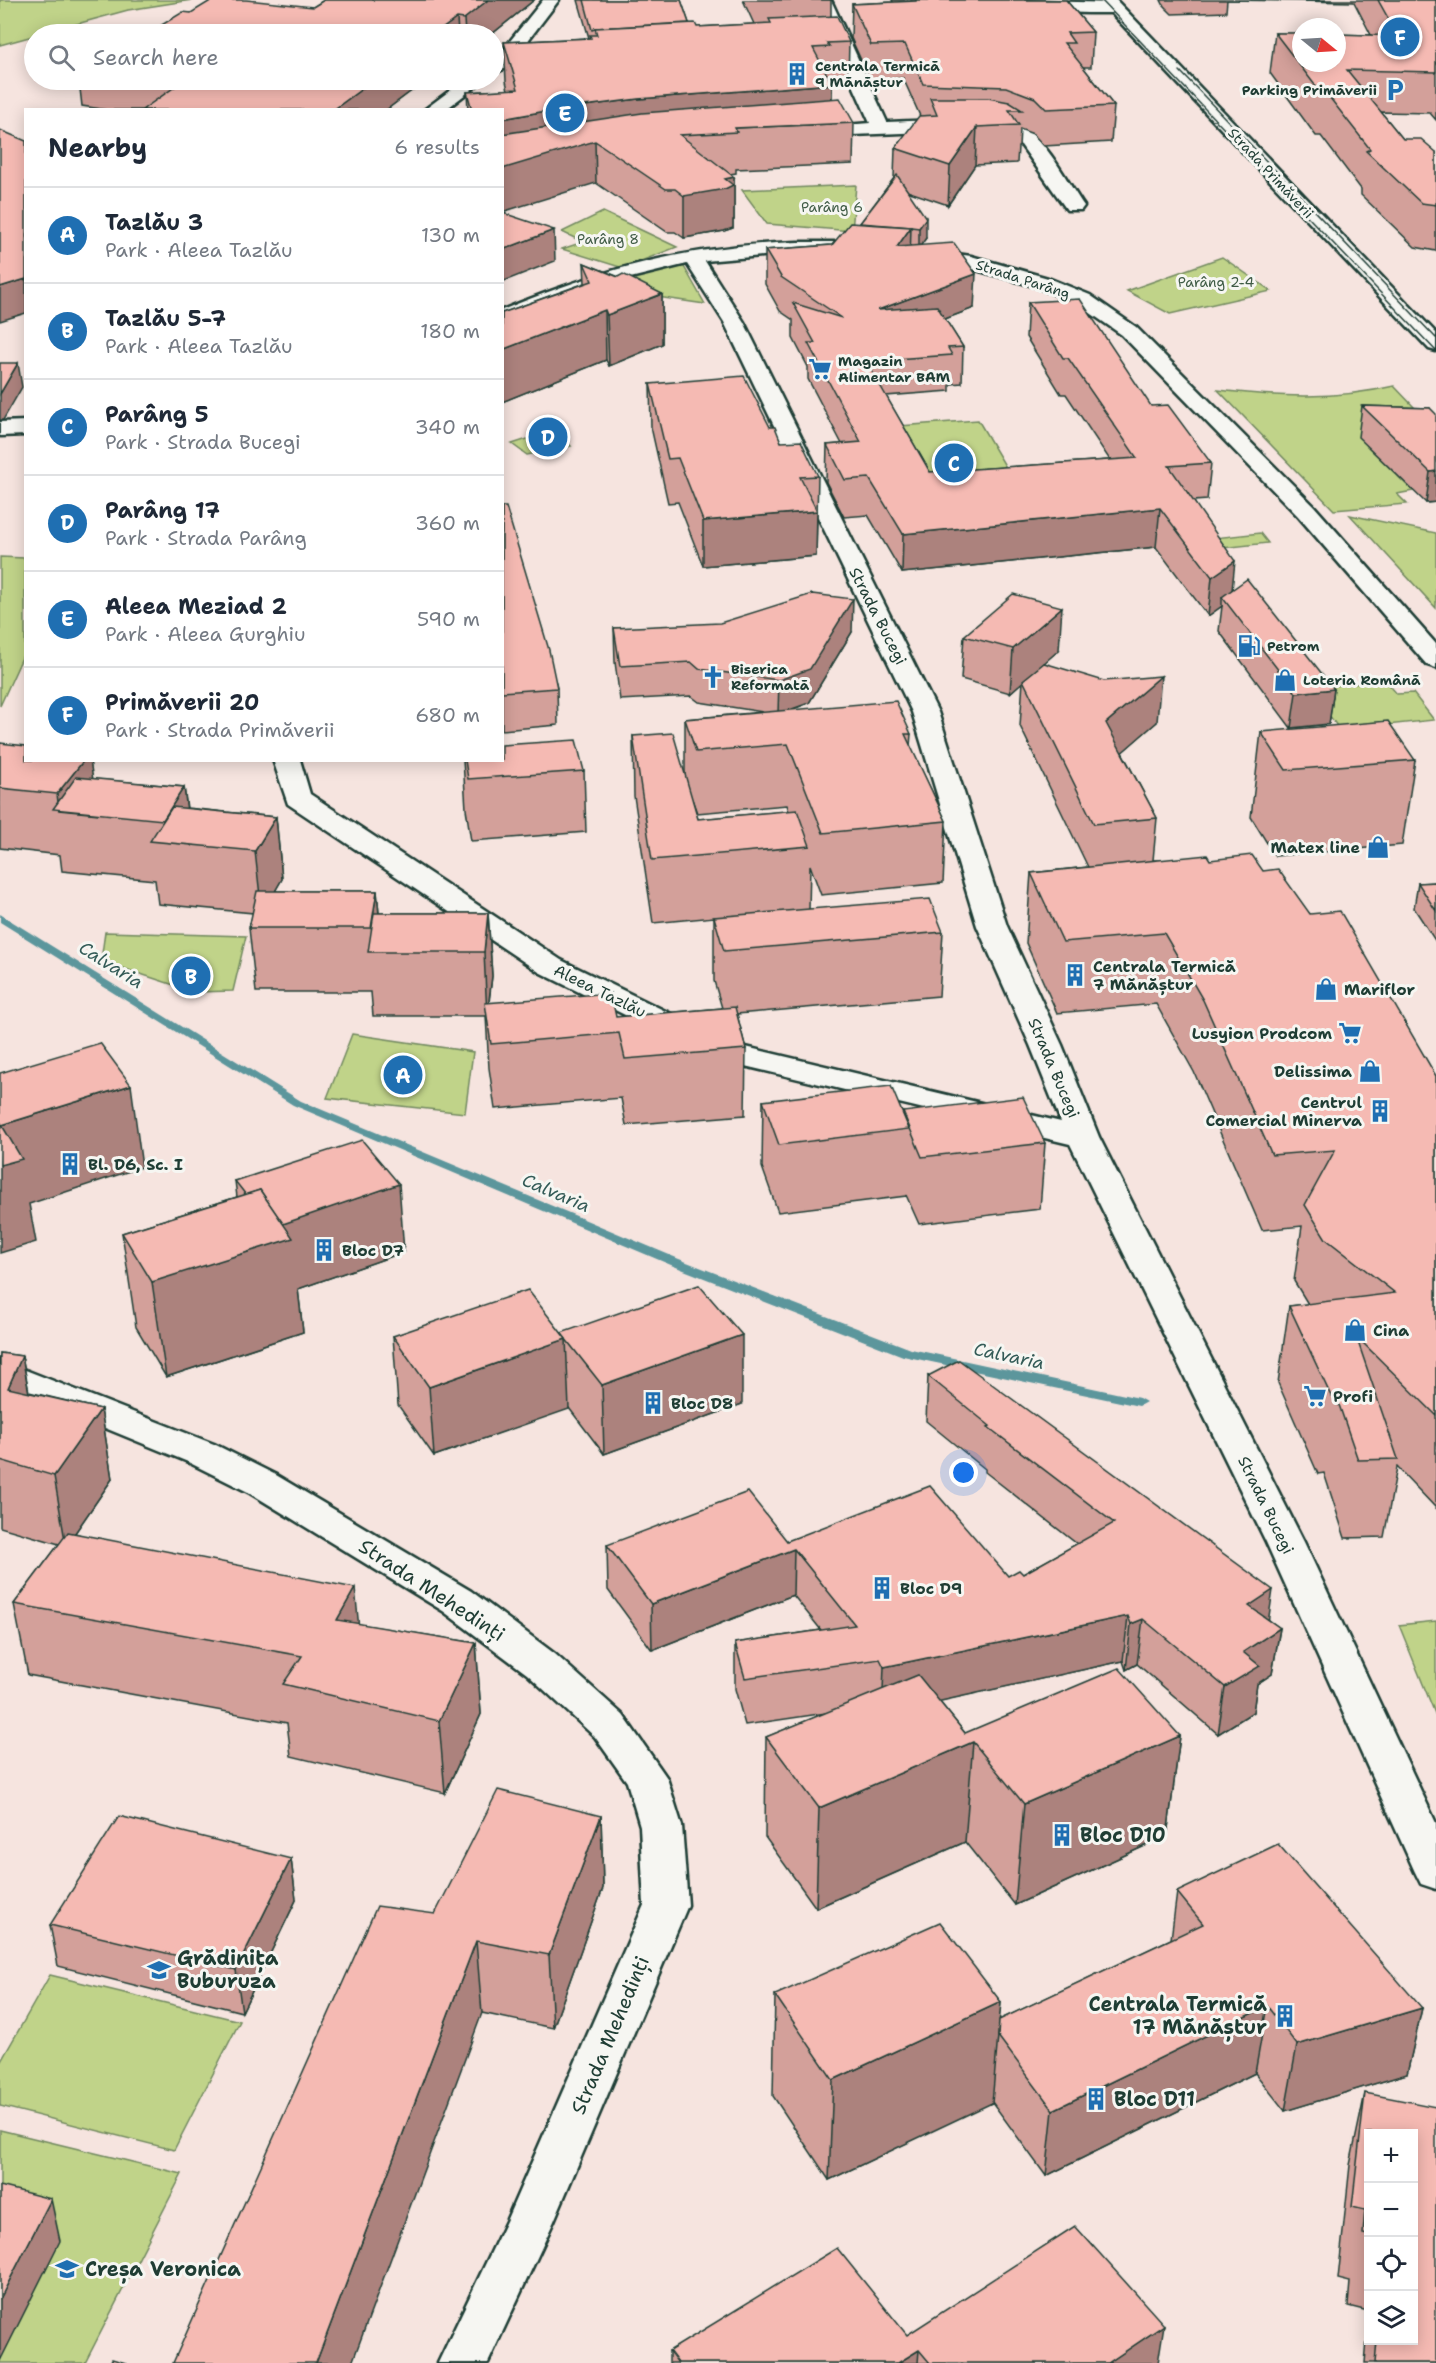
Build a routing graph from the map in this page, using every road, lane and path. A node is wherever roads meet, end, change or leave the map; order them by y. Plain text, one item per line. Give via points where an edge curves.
1 (550, 0) edge
2 (823, 0) edge
3 (1010, 0) edge
4 (1111, 4) edge
5 (844, 47) junction
6 (820, 48) edge
7 (504, 57) edge
8 (524, 63) edge
9 (504, 65) edge
10 (461, 90) edge
11 (436, 108) edge
12 (881, 128) junction
13 (786, 135) edge
14 (1074, 206) dead end
15 (862, 249) edge
16 (906, 253) edge
17 (693, 257) junction
18 (504, 302) edge
19 (526, 308) junction
20 (504, 317) edge
21 (1436, 345) edge
22 (0, 429) edge
23 (24, 429) edge
24 (1436, 660) edge
25 (287, 762) edge
26 (1083, 1137) junction
27 (0, 1371) edge
28 (1436, 1872) edge
29 (463, 2363) edge

1 - 7 street
2 - 5 street
3 - 4 street via 1052,7
4 - 21 street, Strada Primăverii
5 - 6 street
5 - 12 street
8 - 9 street
10 - 11 street
12 - 13 street
12 - 14 street via 986,128 1020,135
15 - 17 street via 800,248
16 - 24 street, Strada Parâng via 971,262 1041,282 1083,298 1129,331 1306,512
17 - 19 street via 613,276
17 - 26 street, Strada Bucegi via 734,322 926,712 992,926
18 - 19 street
19 - 20 street
22 - 23 street
25 - 26 street, Aleea Tazlău via 298,798 466,912 550,966 722,1051
26 - 28 street, Strada Bucegi via 1285,1542
27 - 29 street, Strada Mehedinți via 253,1478 457,1601 540,1664 609,1726 646,1778 661,1826 666,1905 530,2221

